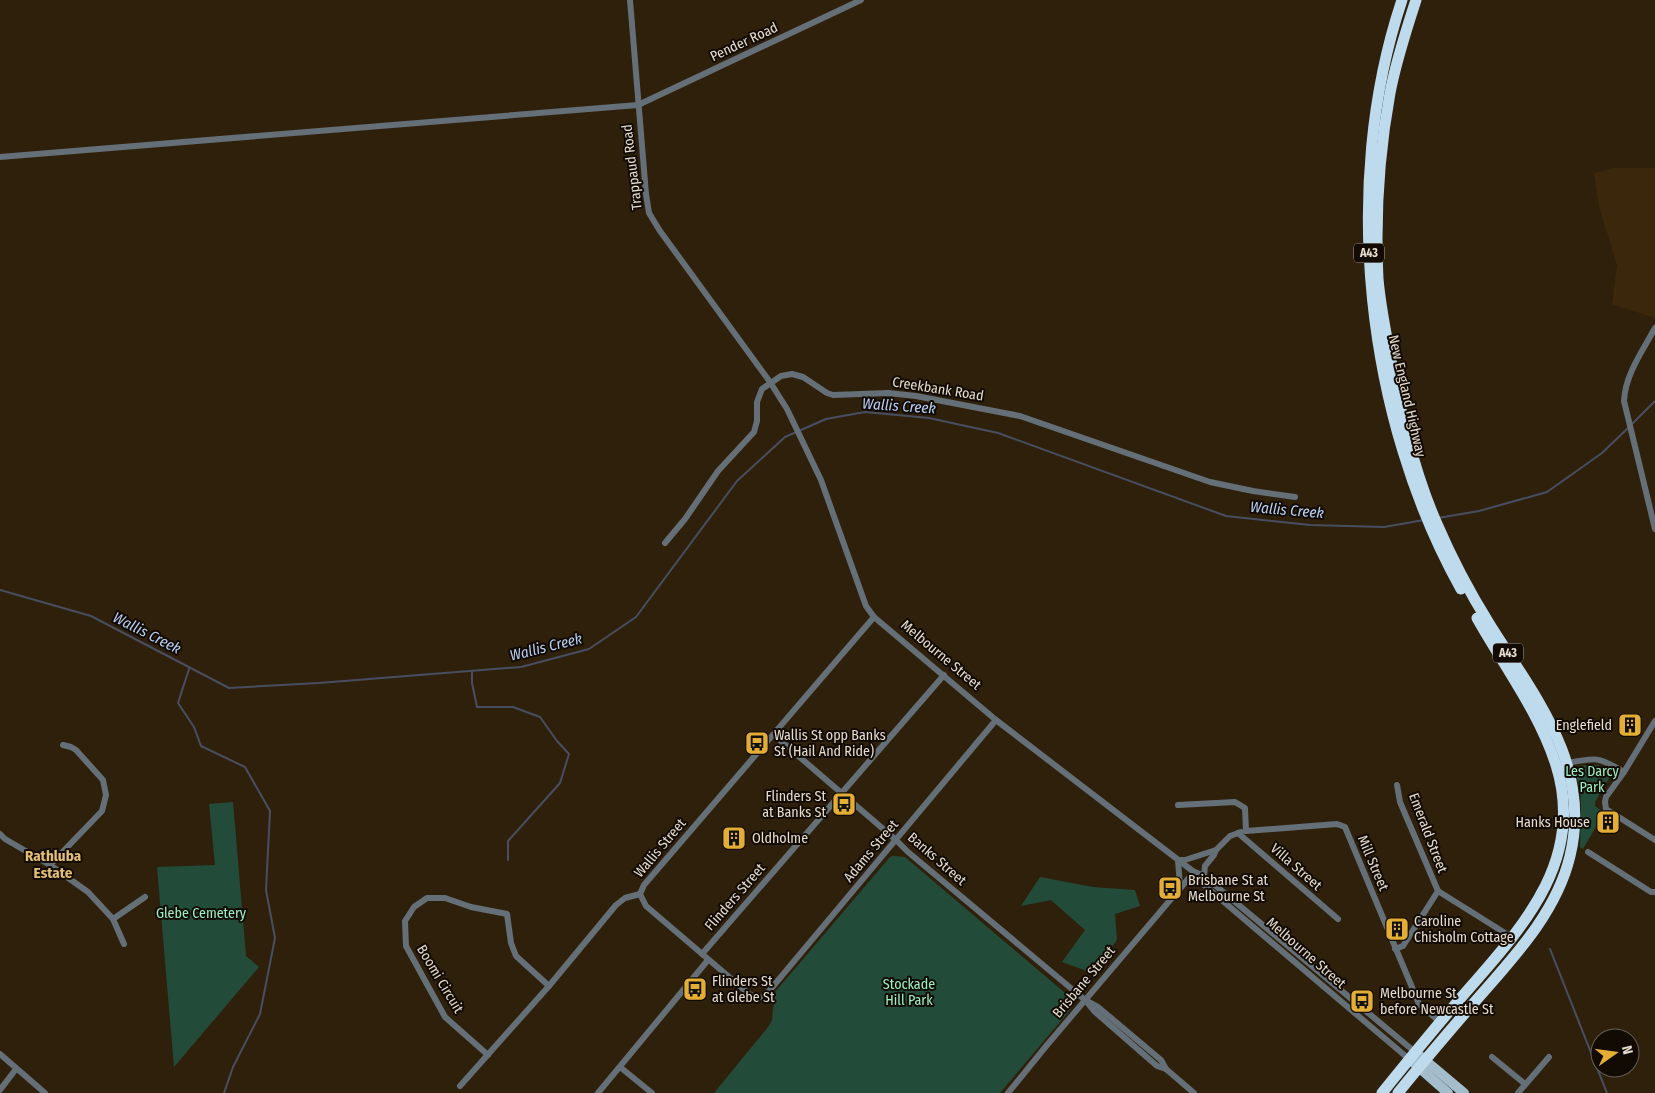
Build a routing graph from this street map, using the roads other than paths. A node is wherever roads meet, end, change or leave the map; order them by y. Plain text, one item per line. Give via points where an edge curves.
1 (630, 0) edge
2 (861, 0) edge
3 (1402, 0) edge
4 (1416, 0) edge
5 (638, 105) junction
6 (0, 157) edge
7 (1655, 328) edge
8 (770, 382) junction
9 (1295, 497) dead end
10 (1424, 502) junction
11 (1655, 530) edge
12 (665, 543) dead end
13 (1442, 544) junction
14 (874, 617) junction
15 (944, 675) junction
16 (996, 720) junction
17 (1655, 721) edge
18 (774, 735) junction
19 (63, 745) dead end
20 (1568, 763) junction
21 (1556, 766) junction
22 (1624, 772) junction
23 (1398, 785) dead end
24 (842, 794) junction
25 (1178, 805) dead end
26 (1246, 831) junction
27 (1238, 833) junction
28 (2, 839) edge
29 (896, 840) junction
30 (1655, 840) edge
31 (1216, 850) junction
32 (1588, 852) dead end
33 (1178, 860) junction
34 (50, 865) junction
35 (1194, 872) junction
36 (1204, 876) junction
37 (1180, 887) junction
38 (1438, 890) junction
39 (1655, 892) edge
40 (640, 894) junction
41 (146, 897) dead end
42 (113, 919) junction
43 (1338, 919) dead end
44 (1513, 938) junction
45 (124, 944) dead end
46 (1523, 945) junction
47 (1395, 949) junction
48 (702, 954) junction
49 (708, 960) junction
50 (550, 986) junction
51 (1085, 1000) junction
52 (1440, 1022) junction
53 (0, 1054) edge
54 (488, 1055) junction
55 (1412, 1056) junction
56 (1492, 1057) dead end
57 (1549, 1057) dead end
58 (1422, 1064) junction
59 (620, 1067) junction
60 (16, 1069) junction
61 (1526, 1084) junction
62 (460, 1086) dead end
63 (0, 1090) edge
64 (1010, 1092) edge
65 (44, 1093) edge
66 (598, 1093) edge
67 (652, 1093) edge
68 (1194, 1093) edge
69 (1382, 1093) edge
70 (1398, 1093) edge
71 (1448, 1093) edge
72 (1464, 1093) edge
73 (1518, 1093) edge

1 - 5 street, Trappaud Road
2 - 5 street, Pender Road
3 - 10 highway, New England Highway / A43 via 1390,39 1375,117 1369,254 1372,304 1385,378 1401,446
4 - 10 highway, New England Highway / A43 via 1396,67 1386,117 1378,280 1398,400
5 - 6 street
5 - 8 street, Trappaud Road via 649,212
7 - 11 street via 1624,392 1625,410
8 - 9 street, Creekbank Road via 792,374 833,395 888,393 916,396 1020,416 1210,482
8 - 12 street via 762,389 757,402 754,432 718,471 686,519
8 - 14 street, Melbourne Street via 808,452 835,516 866,606
10 - 13 highway, New England Highway / A43
13 - 20 highway, New England Highway / A43 via 1548,715
13 - 21 highway, New England Highway / A43 via 1478,621 1528,703
14 - 15 street, Melbourne Street
14 - 18 street, Wallis Street
15 - 16 street, Melbourne Street
15 - 24 street, Flinders Street
16 - 29 street, Adams Street
16 - 33 street, Melbourne Street
17 - 22 street
18 - 24 street, Banks Street
18 - 40 street, Wallis Street via 644,885
19 - 34 street via 76,750 103,780 106,795 102,810
20 - 21 highway
20 - 22 street via 1600,759
20 - 46 highway, A43 via 1575,818 1571,854 1558,890
21 - 44 highway, A43 via 1562,803 1557,856 1537,904
22 - 30 street via 1606,797 1606,809
23 - 38 street, Emerald Street via 1400,802
24 - 29 street, Banks Street
24 - 48 street, Flinders Street
25 - 26 street via 1235,802 1245,808
26 - 27 street
26 - 47 street, Mill Street via 1337,824 1345,827
27 - 31 street via 1230,836
27 - 43 street, Villa Street
28 - 34 street
29 - 49 street, Adams Street via 764,997 749,994
29 - 51 street, Banks Street
31 - 33 street
31 - 36 street via 1205,866
32 - 39 street
33 - 35 street, Melbourne Street
33 - 37 street
34 - 42 street via 88,892
35 - 36 street, Melbourne Street
35 - 37 street, Brisbane Street
35 - 55 street, Melbourne Street via 1204,884
36 - 55 street, Melbourne Street
37 - 51 street, Brisbane Street
38 - 44 street, Emerald Street
38 - 47 street via 1403,946
40 - 48 street via 646,906
40 - 50 street, Wallis Street via 625,898 616,905
41 - 42 street
42 - 45 street
44 - 46 highway
44 - 52 highway, A43
46 - 58 highway, A43
47 - 52 street, Mill Street via 1419,1004
48 - 49 street
49 - 59 street
50 - 54 street, Wallis Street
50 - 54 street, Boomi Circuit via 516,956 507,914 445,898 427,898 414,908 405,922 406,946 445,1017
51 - 64 street, Brisbane Street
51 - 68 street, Banks Street via 1098,1007 1161,1060 1166,1069
52 - 55 highway, A43
53 - 60 street
54 - 62 street, Wallis Street
55 - 58 main road, Melbourne Street
55 - 69 highway, A43
56 - 61 street
57 - 61 street
58 - 70 highway, A43
58 - 71 main road, Melbourne Street
58 - 72 main road, Melbourne Street
59 - 66 street
59 - 67 street
60 - 63 street
60 - 65 street
61 - 73 street

